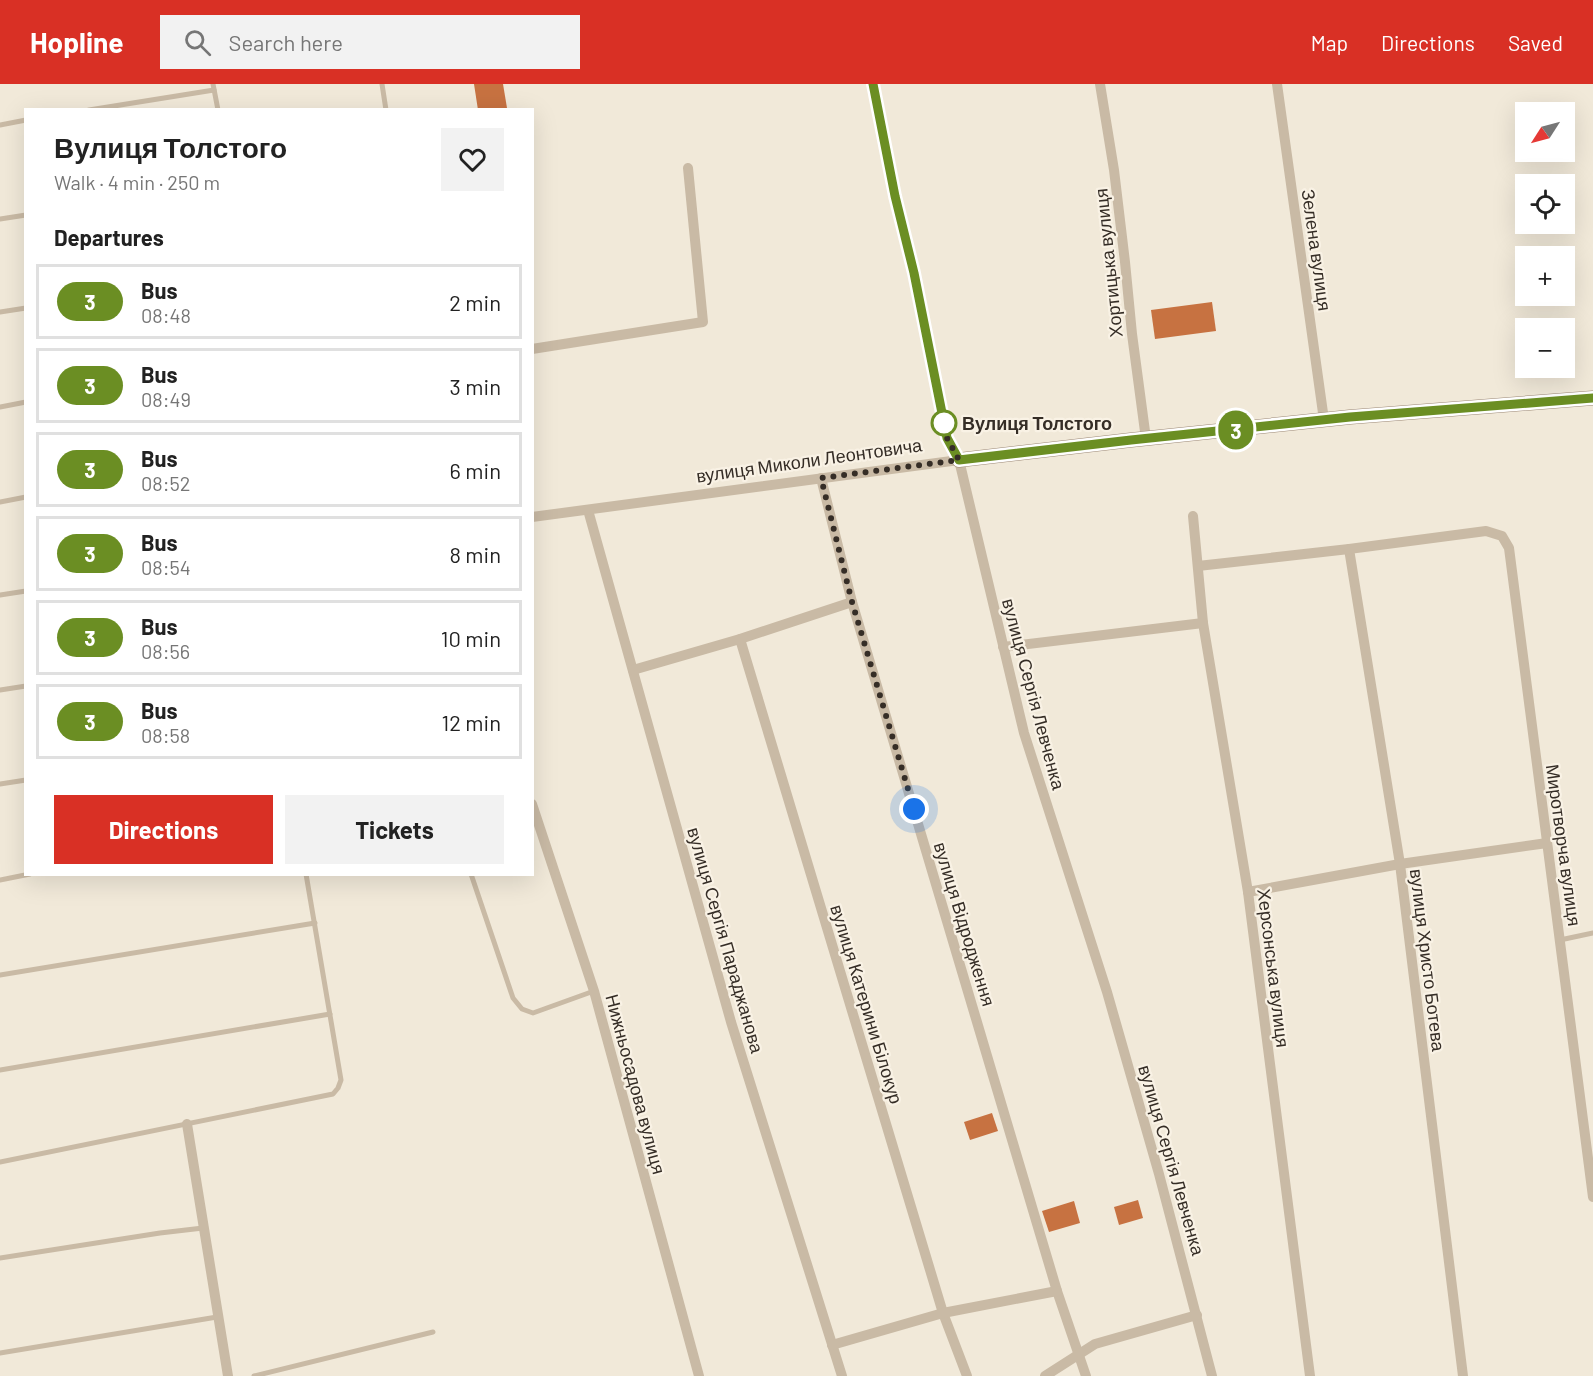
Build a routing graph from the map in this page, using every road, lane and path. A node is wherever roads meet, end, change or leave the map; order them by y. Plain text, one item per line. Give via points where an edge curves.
1 (382, 84) edge
2 (873, 84) edge
3 (1100, 84) edge
4 (1277, 84) edge
5 (214, 87) edge
6 (100, 108) edge
7 (218, 108) edge
8 (386, 108) edge
9 (24, 120) edge
10 (0, 124) edge
11 (688, 168) dead end
12 (24, 215) edge
13 (0, 219) edge
14 (24, 308) edge
15 (0, 312) edge
16 (534, 348) edge
17 (1593, 398) edge
18 (24, 402) edge
19 (0, 407) edge
20 (1323, 420) junction
21 (1146, 439) junction
22 (959, 460) junction
23 (821, 478) junction
24 (24, 497) edge
25 (0, 502) edge
26 (588, 510) junction
27 (1193, 516) dead end
28 (534, 517) edge
29 (1348, 549) junction
30 (1198, 566) junction
31 (24, 591) edge
32 (0, 596) edge
33 (852, 602) junction
34 (1203, 622) junction
35 (740, 639) junction
36 (1003, 647) junction
37 (633, 670) junction
38 (24, 686) edge
39 (0, 690) edge
40 (24, 780) edge
41 (0, 784) edge
42 (536, 830) edge
43 (1547, 843) junction
44 (1400, 864) junction
45 (24, 875) edge
46 (306, 876) edge
47 (472, 876) edge
48 (0, 880) edge
49 (1248, 892) junction
50 (315, 923) junction
51 (1593, 933) edge
52 (1560, 940) junction
53 (0, 975) edge
54 (594, 991) junction
55 (330, 1014) junction
56 (0, 1070) edge
57 (187, 1124) junction
58 (0, 1162) edge
59 (1593, 1197) edge
60 (203, 1228) junction
61 (0, 1258) edge
62 (1057, 1291) junction
63 (943, 1313) junction
64 (1197, 1315) junction
65 (218, 1317) junction
66 (433, 1332) dead end
67 (832, 1345) junction
68 (0, 1353) edge
69 (1080, 1354) junction
70 (228, 1376) edge
71 (254, 1376) edge
72 (699, 1376) edge
73 (842, 1376) edge
74 (967, 1376) edge
75 (1045, 1376) edge
76 (1086, 1376) edge
77 (1212, 1376) edge
78 (1310, 1376) edge
79 (1463, 1376) edge

1 - 8 lane
2 - 22 street, вулиця Сергія Левченка via 947,438
3 - 21 street, Хортицька вулиця
4 - 20 street, Зелена вулиця
5 - 6 lane
5 - 7 lane
9 - 10 lane
11 - 16 street via 704,322
12 - 13 lane
14 - 15 lane
17 - 20 street, вулиця Миколи Леонтовича
18 - 19 lane
20 - 21 street, вулиця Миколи Леонтовича
21 - 22 street, вулиця Миколи Леонтовича
22 - 23 street, вулиця Миколи Леонтовича
22 - 36 street, вулиця Сергія Левченка
23 - 26 street, вулиця Миколи Леонтовича
23 - 33 street, вулиця Відродження
24 - 25 lane
26 - 28 street, вулиця Миколи Леонтовича
26 - 37 street, вулиця Сергія Параджанова
27 - 30 street, Херсонська вулиця
29 - 30 street
29 - 43 street, Миротворча вулиця via 1486,531 1502,536 1509,548
29 - 44 street, вулиця Христо Ботева
30 - 34 street, Херсонська вулиця
31 - 32 lane
33 - 35 street
33 - 62 street, вулиця Відродження
34 - 36 street
34 - 49 street, Херсонська вулиця
35 - 37 street
35 - 63 street, вулиця Катерини Білокур
36 - 64 street, вулиця Сергія Левченка via 1024,733 1107,992
37 - 67 street, вулиця Сергія Параджанова via 731,1022
38 - 39 lane
40 - 41 lane
42 - 54 street, Нижньосадова вулиця
43 - 44 street
43 - 52 street, Миротворча вулиця
44 - 49 street
44 - 79 street, вулиця Христо Ботева
45 - 48 lane
46 - 50 lane
47 - 54 lane via 513,998 522,1009 533,1013
49 - 78 street, Херсонська вулиця
50 - 53 lane
50 - 55 lane
51 - 52 lane
52 - 59 street, Миротворча вулиця
54 - 72 street, Нижньосадова вулиця
55 - 56 lane
55 - 57 lane via 341,1080 333,1094
57 - 58 lane
57 - 60 street
60 - 61 lane
60 - 65 street
62 - 63 street
62 - 69 street, вулиця Відродження
63 - 67 street
63 - 74 street, вулиця Катерини Білокур
64 - 69 street via 1095,1344
64 - 77 street, вулиця Сергія Левченка
65 - 68 lane
65 - 70 street
66 - 71 lane
67 - 73 street, вулиця Сергія Параджанова
69 - 75 street
69 - 76 street, вулиця Відродження

